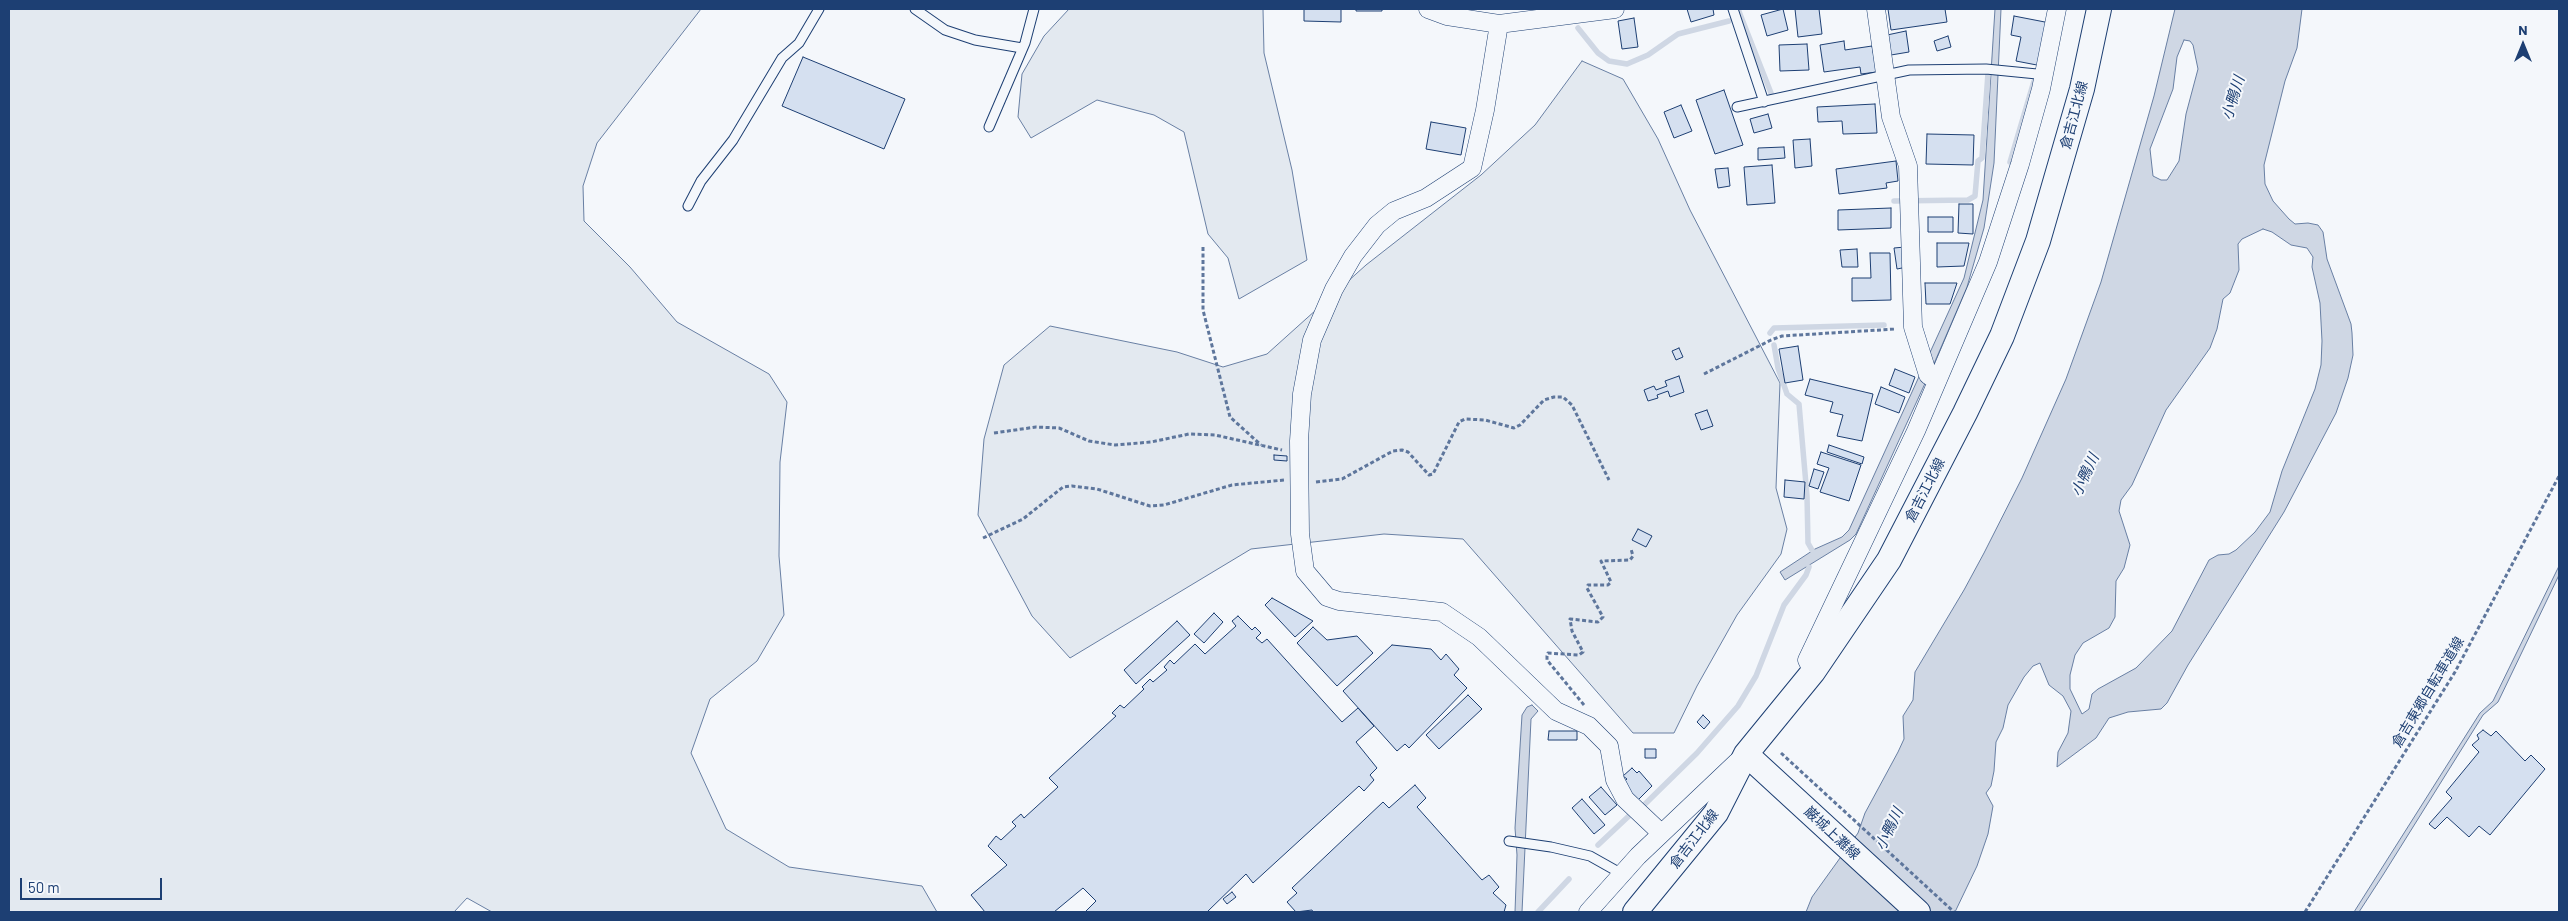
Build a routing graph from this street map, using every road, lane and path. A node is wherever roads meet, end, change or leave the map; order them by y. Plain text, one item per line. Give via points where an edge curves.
1 (819, 9) edge
2 (915, 9) edge
3 (1034, 9) edge
4 (1428, 9) edge
5 (1616, 9) edge
6 (1733, 9) edge
7 (1876, 9) edge
8 (2057, 9) edge
9 (2099, 9) edge
10 (1499, 24) junction
11 (1022, 48) junction
12 (2037, 74) dead end
13 (1884, 75) junction
14 (1764, 102) junction
15 (1737, 107) dead end
16 (989, 127) dead end
17 (688, 206) dead end
18 (1203, 247) dead end
19 (1913, 327) junction
20 (1704, 374) dead end
21 (1937, 381) junction
22 (994, 433) dead end
23 (1262, 446) junction
24 (1300, 454) junction
25 (2559, 476) edge
26 (1610, 480) dead end
27 (1300, 481) junction
28 (983, 538) dead end
29 (1630, 549) dead end
30 (1813, 672) junction
31 (1581, 722) junction
32 (1746, 754) junction
33 (1782, 754) dead end
34 (1662, 834) junction
35 (1509, 841) dead end
36 (1622, 874) junction
37 (1588, 912) edge
38 (1635, 912) edge
39 (1918, 912) edge
40 (1954, 912) edge
41 (2305, 912) edge

1 - 17 lane via 799,43 782,58 733,140 701,181
2 - 11 lane via 945,30 974,40
3 - 11 lane
4 - 10 street via 1447,16
5 - 10 street
6 - 14 lane
7 - 13 street
8 - 21 street via 2020,164 1988,262
9 - 30 main road, 倉吉江北線 via 2082,89 2038,241 2002,336 1889,560
10 - 24 street via 1472,168 1426,198 1394,211 1377,225 1353,256 1326,304 1312,340 1302,394
11 - 16 lane
12 - 13 lane via 1950,68
13 - 14 lane
13 - 19 street via 1891,117 1908,166
14 - 15 lane
18 - 23 path via 1203,310 1230,417
19 - 20 path via 1868,333 1782,336
19 - 21 street via 1928,375
21 - 30 street via 1808,660
22 - 23 path via 1036,427 1059,428 1089,441 1115,446 1189,434 1215,435
23 - 24 path
24 - 27 street
25 - 41 path, 倉吉東郷自転車道線 via 2455,672
26 - 27 path via 1572,404 1563,397 1554,397 1544,400 1520,426 1514,428 1485,420 1458,422 1430,475 1402,450 1393,451 1342,479
27 - 28 path via 1232,486 1150,506 1097,489 1063,487 1023,519
27 - 31 street via 1300,534 1305,571 1327,597 1356,604 1442,612 1478,637 1556,711
29 - 31 path via 1633,556 1630,560 1601,561 1610,582 1608,585 1588,585 1603,617 1598,622 1570,619 1572,631 1583,652 1579,655 1548,653 1547,656 1583,701 1585,708
30 - 32 main road, 倉吉江北線
31 - 34 street via 1609,746 1615,780 1625,799
32 - 34 street
32 - 38 main road, 倉吉江北線 via 1716,814
32 - 39 main road, 巌城上灘線
33 - 40 path
34 - 36 street
35 - 36 lane via 1590,856
36 - 37 street

